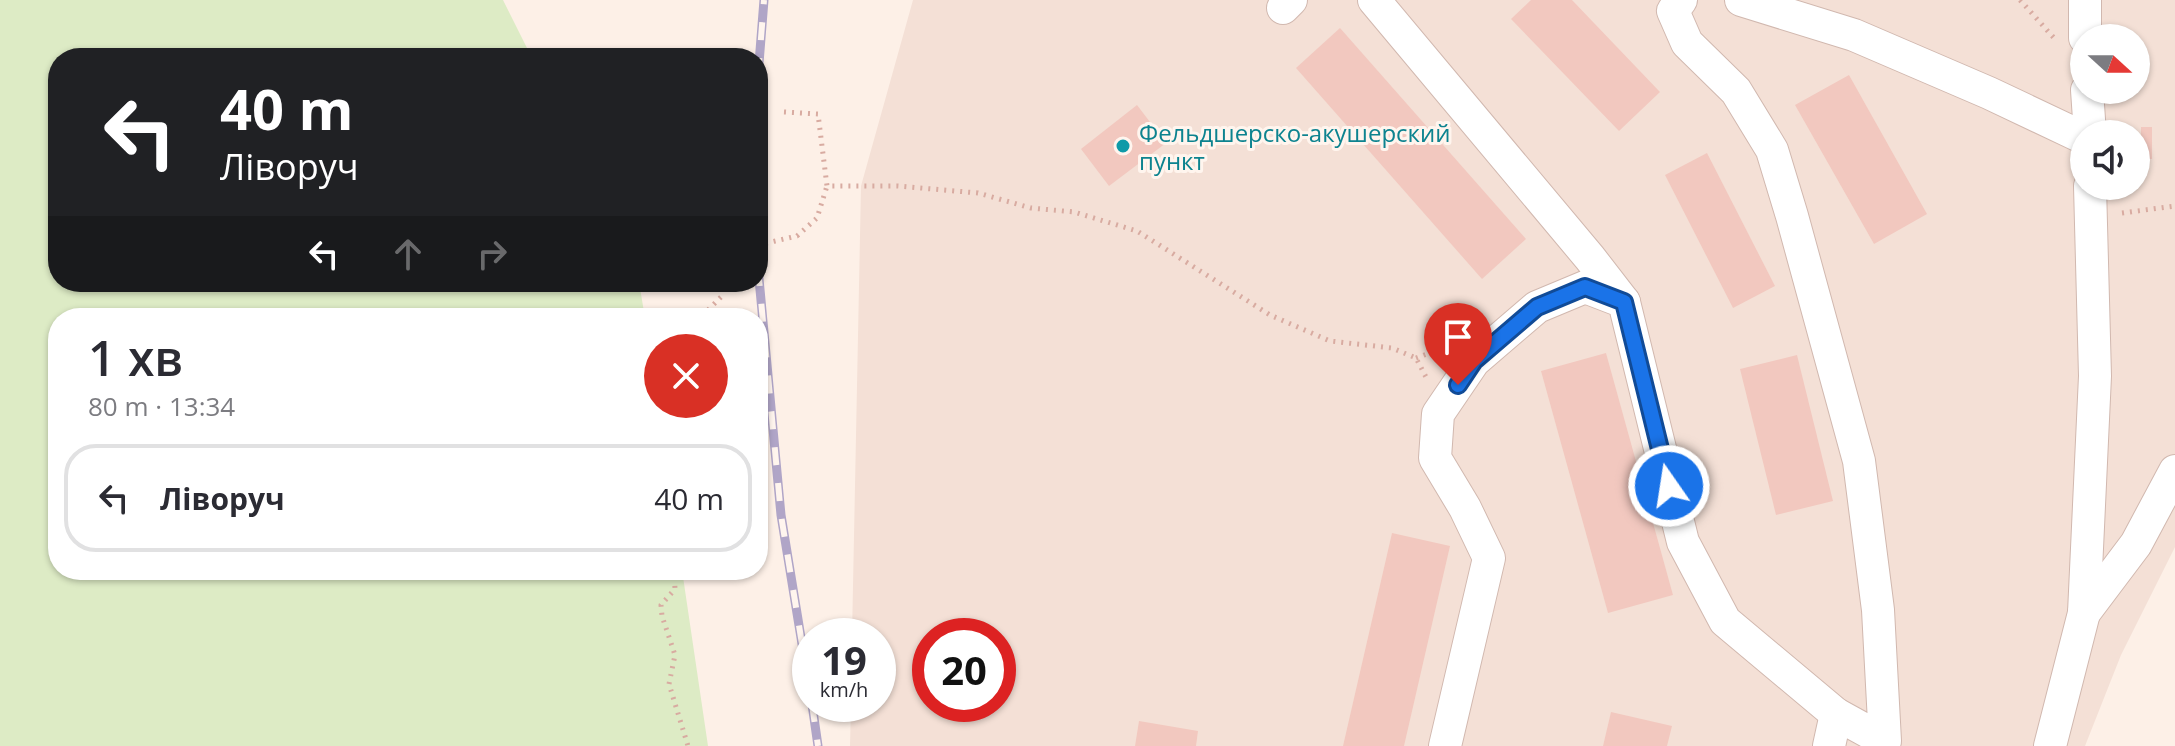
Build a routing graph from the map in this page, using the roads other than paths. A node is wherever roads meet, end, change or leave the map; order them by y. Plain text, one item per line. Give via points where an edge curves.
1 (1374, 0) edge
2 (1681, 0) edge
3 (1741, 0) edge
4 (2085, 0) edge
5 (2085, 24) edge
6 (2070, 131) edge
7 (2089, 202) edge
8 (1624, 302) junction
9 (2175, 471) edge
10 (2084, 613) junction
11 (1836, 714) junction
12 (1885, 744) edge
13 (1445, 746) edge
14 (1829, 746) edge
15 (2050, 746) edge

1 - 8 street
2 - 12 street via 1673,11 1687,43 1736,91 1772,150 1859,461 1878,610
3 - 6 street via 1854,35
4 - 5 street
7 - 10 street via 2095,376
8 - 11 street via 1683,542 1725,621
8 - 13 street via 1585,287 1537,307 1474,361 1438,414 1435,458 1489,558
9 - 10 street via 2136,544
10 - 15 street
11 - 12 street
11 - 14 street

